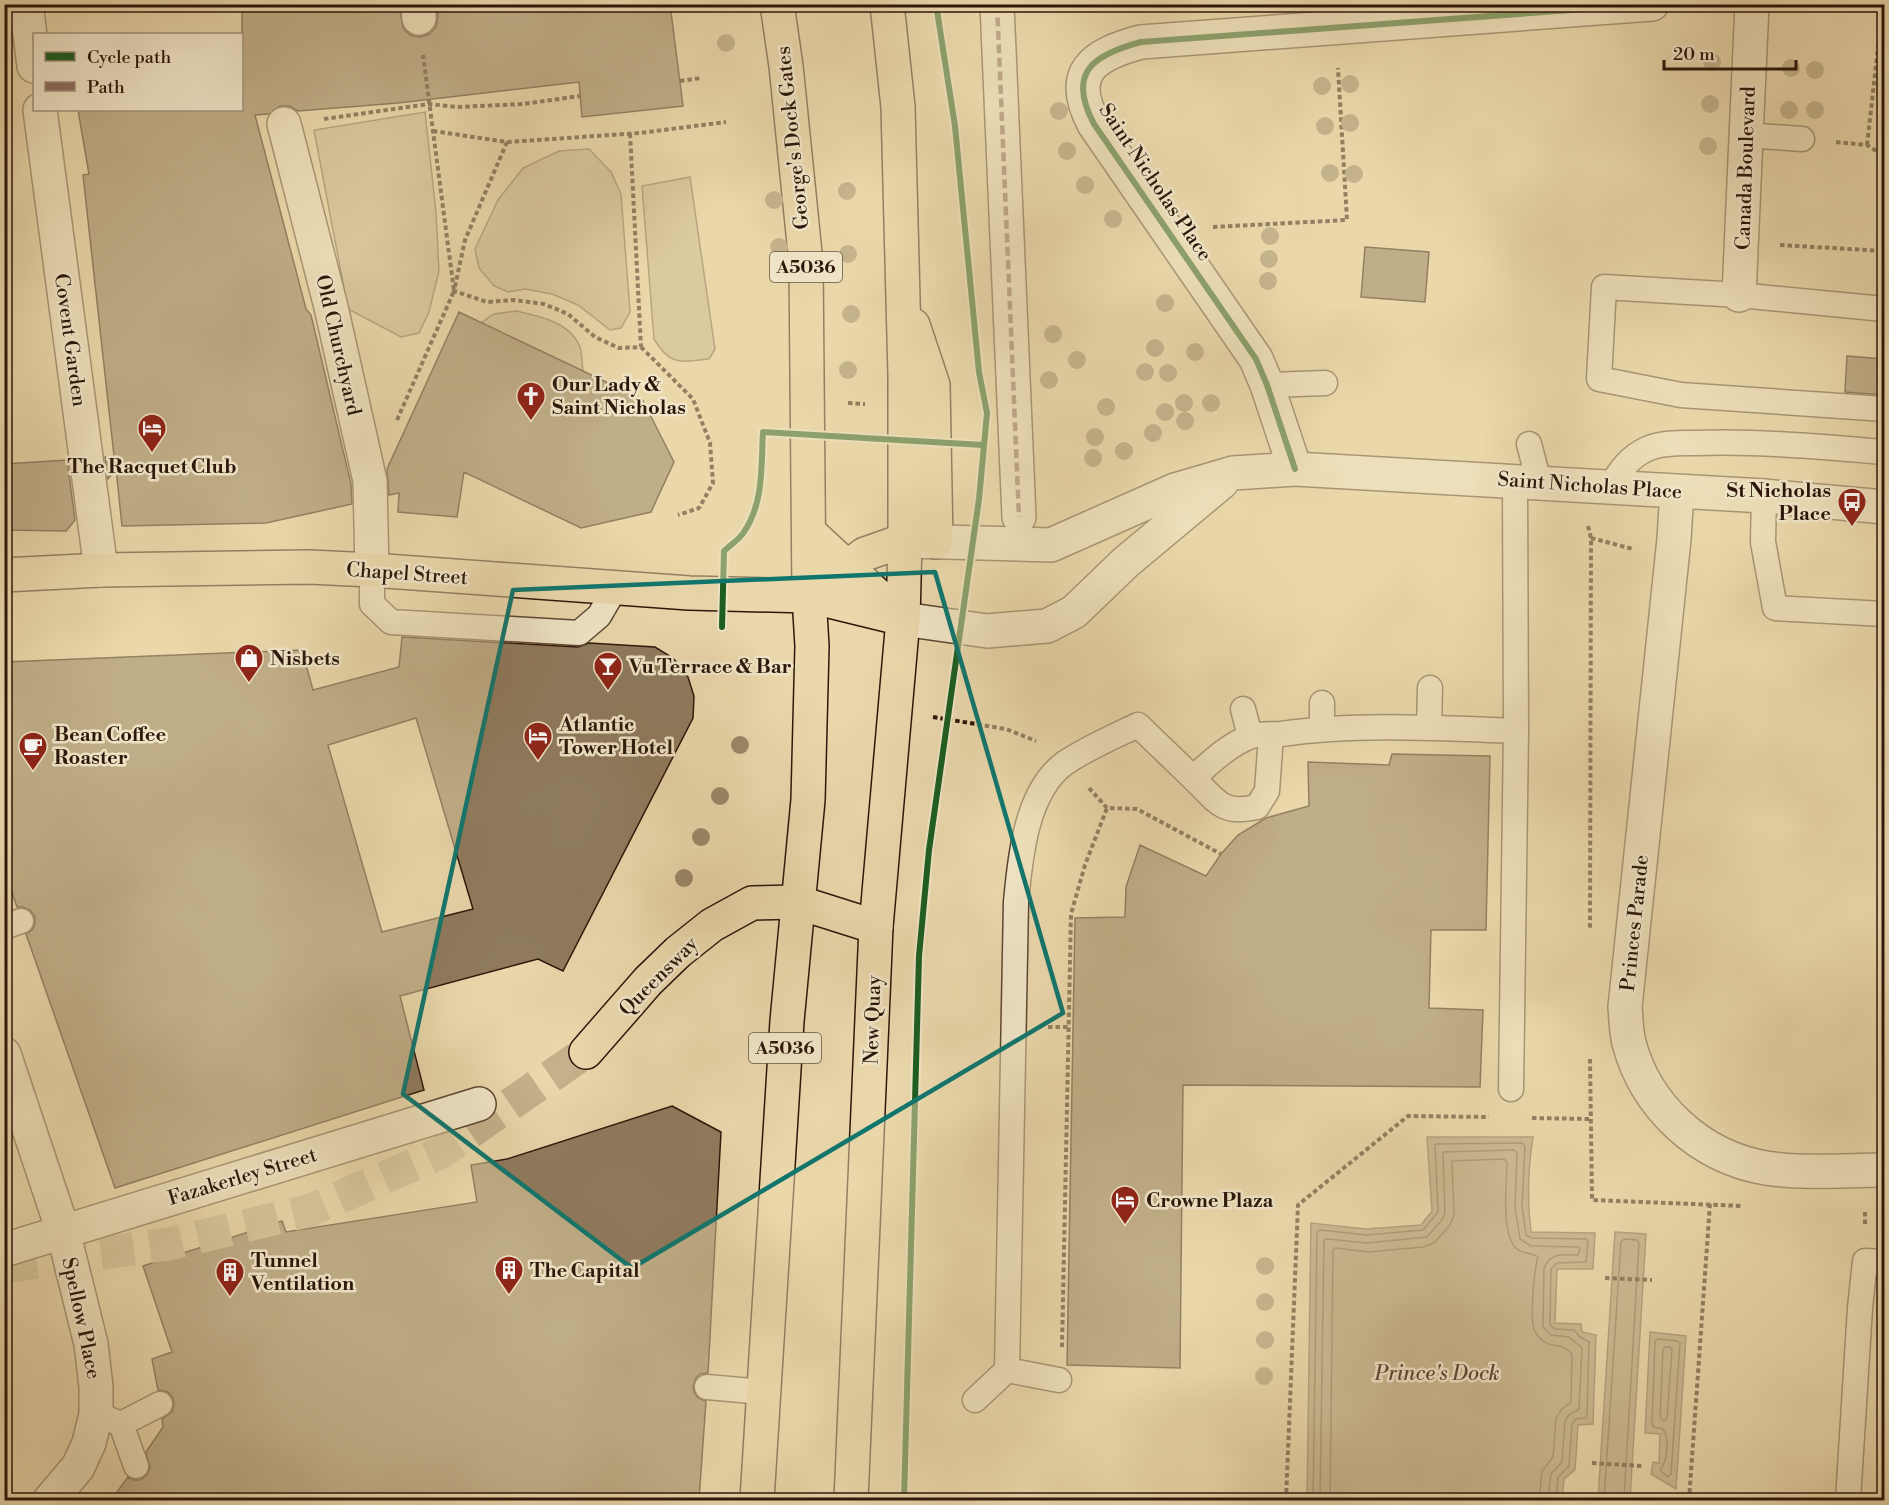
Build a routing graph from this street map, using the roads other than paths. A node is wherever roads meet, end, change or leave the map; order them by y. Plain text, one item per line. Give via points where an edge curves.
1 (26, 4) edge
2 (777, 4) edge
3 (887, 4) edge
4 (997, 4) edge
5 (1652, 4) edge
6 (1752, 4) edge
7 (33, 58) edge
8 (40, 111) edge
9 (284, 124) road end
10 (1746, 135) junction
11 (1802, 139) road end
12 (1739, 296) junction
13 (1884, 309) edge
14 (1325, 383) dead end
15 (1267, 384) junction
16 (1884, 409) edge
17 (1529, 444) dead end
18 (1884, 452) edge
19 (1294, 469) junction
20 (1233, 473) junction
21 (1527, 481) junction
22 (1610, 487) junction
23 (1677, 491) junction
24 (1764, 496) junction
25 (1884, 507) edge
26 (1019, 517) dead end
27 (809, 532) junction
28 (921, 541) junction
29 (847, 567) junction
30 (101, 570) junction
31 (372, 570) junction
32 (4, 575) edge
33 (616, 587) junction
34 (809, 596) junction
35 (1884, 614) edge
36 (903, 619) junction
37 (1430, 688) dead end
38 (1322, 703) dead end
39 (1243, 709) dead end
40 (1322, 728) junction
41 (1429, 728) junction
42 (1516, 731) junction
43 (1261, 736) junction
44 (1193, 778) junction
45 (797, 902) junction
46 (876, 927) junction
47 (586, 1052) tunnel mouth
48 (4, 1054) edge
49 (1511, 1089) dead end
50 (479, 1104) dead end
51 (1884, 1170) edge
52 (63, 1231) junction
53 (4, 1250) edge
54 (1884, 1262) edge
55 (1006, 1370) junction
56 (1059, 1380) road end
57 (707, 1387) dead end
58 (763, 1392) junction
59 (975, 1400) dead end
60 (160, 1404) dead end
61 (108, 1419) junction
62 (136, 1466) dead end
63 (50, 1500) edge
64 (757, 1500) edge
65 (851, 1500) edge
66 (1848, 1500) edge

1 - 7 street
2 - 27 main road, George's Dock Gates / A5036 via 806,263
3 - 28 main road via 898,106 902,292
4 - 26 street
5 - 15 street, Saint Nicholas Place via 1141,42 1120,47 1089,67 1082,86 1085,107 1094,124 1256,360
6 - 10 street, Canada Boulevard
8 - 30 street, Covent Garden
9 - 31 street, Old Churchyard via 370,481
10 - 11 lane
10 - 12 street, Canada Boulevard
12 - 13 lane
12 - 16 lane via 1604,287 1599,379 1681,395
14 - 15 lane
15 - 19 street, Saint Nicholas Place
17 - 21 lane
18 - 22 lane via 1678,443 1648,448 1624,465
19 - 20 street, Saint Nicholas Place
19 - 21 street, Saint Nicholas Place
20 - 28 street, Saint Nicholas Place via 1175,489 1051,545
20 - 36 street via 1126,562 1074,612 1047,626 987,631
21 - 22 street, Saint Nicholas Place
21 - 42 lane
22 - 23 street, Saint Nicholas Place
23 - 24 street, Saint Nicholas Place
23 - 51 street, Princes Parade via 1625,1007 1638,1071 1654,1099 1687,1133 1738,1161 1767,1168
24 - 25 street, Saint Nicholas Place
24 - 35 lane via 1763,542 1775,608
27 - 29 main road
27 - 34 main road, George's Dock Gates / A5036
28 - 29 main road, Saint Nicholas Place via 865,554
28 - 36 main road, New Quay
29 - 34 main road, Saint Nicholas Place
29 - 36 main road
30 - 31 main road, Chapel Street
30 - 32 main road, Chapel Street
31 - 33 main road, Chapel Street
31 - 33 lane via 372,604 391,621 579,633 599,616
33 - 34 main road, Chapel Street
34 - 36 main road
34 - 45 main road, A5036 via 812,646 808,800
36 - 46 main road, New Quay
37 - 41 lane
38 - 40 lane
39 - 43 lane
40 - 41 lane
40 - 43 lane
41 - 42 lane
42 - 49 lane
43 - 44 lane via 1223,752
43 - 44 lane via 1267,791 1257,807 1239,811 1222,806
44 - 55 lane via 1138,725 1063,764 1040,790 1035,805 1020,858 1016,902
45 - 46 main road, Queensway
45 - 47 main road, Queensway via 752,903 712,925 648,981
45 - 58 main road, A5036
46 - 65 main road, New Quay
48 - 52 street, Spellow Place
50 - 52 street, Fazakerley Street
52 - 53 street, Fazakerley Street
52 - 61 street, Spellow Place via 91,1344 96,1387
54 - 66 lane via 1865,1261
55 - 56 lane
55 - 59 lane
57 - 58 lane
58 - 64 main road, A5036
60 - 61 lane
61 - 62 lane
61 - 63 street, Spellow Place via 89,1443 78,1467

